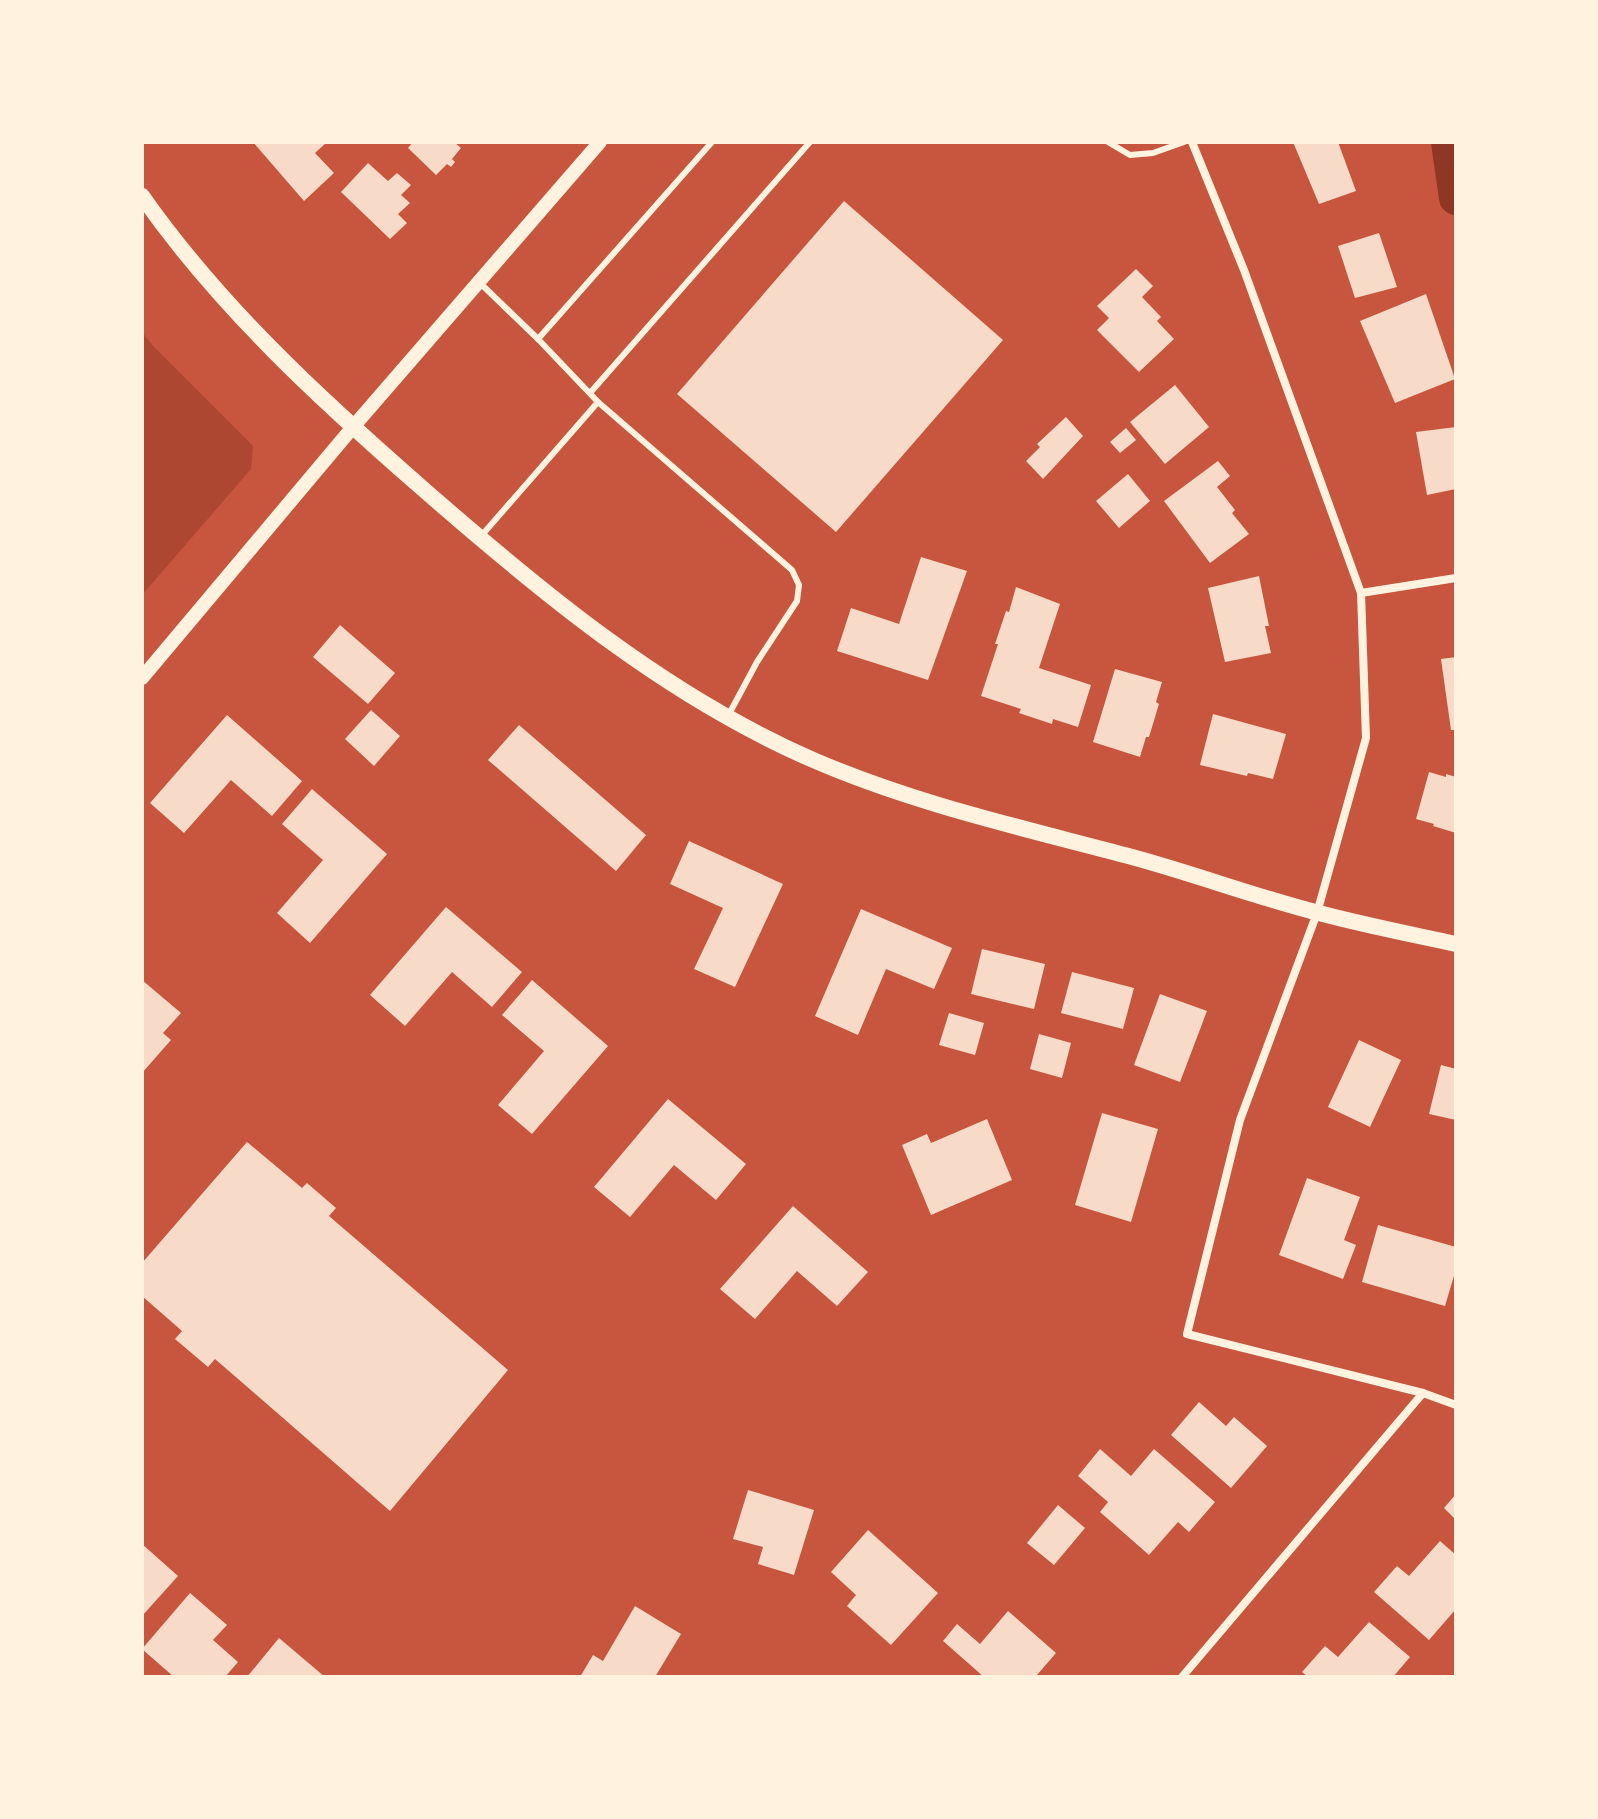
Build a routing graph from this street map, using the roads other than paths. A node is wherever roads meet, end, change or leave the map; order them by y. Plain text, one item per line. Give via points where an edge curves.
1 (600, 142) edge
2 (712, 142) edge
3 (810, 142) edge
4 (1108, 142) edge
5 (1184, 142) edge
6 (1192, 142) edge
7 (142, 196) edge
8 (480, 283) junction
9 (538, 339) junction
10 (590, 393) junction
11 (598, 402) junction
12 (353, 427) junction
13 (479, 538) junction
14 (1456, 578) edge
15 (1361, 593) junction
16 (142, 678) edge
17 (728, 716) junction
18 (1317, 913) junction
19 (1456, 944) edge
20 (1423, 1393) junction
21 (1456, 1405) edge
22 (1182, 1677) edge

1 - 8 street
2 - 9 lane
3 - 10 lane
4 - 5 lane via 1130,155
6 - 15 street
7 - 12 main road via 264,342
8 - 9 lane
8 - 12 street
9 - 10 lane
10 - 11 lane
11 - 13 lane
11 - 17 lane via 792,570 799,585 797,601
12 - 13 main road
12 - 16 street
13 - 17 main road via 613,644
14 - 15 street
15 - 18 street via 1366,738
17 - 18 main road via 878,785
18 - 19 main road
18 - 20 street via 1240,1120 1187,1334
20 - 21 street
20 - 22 street

